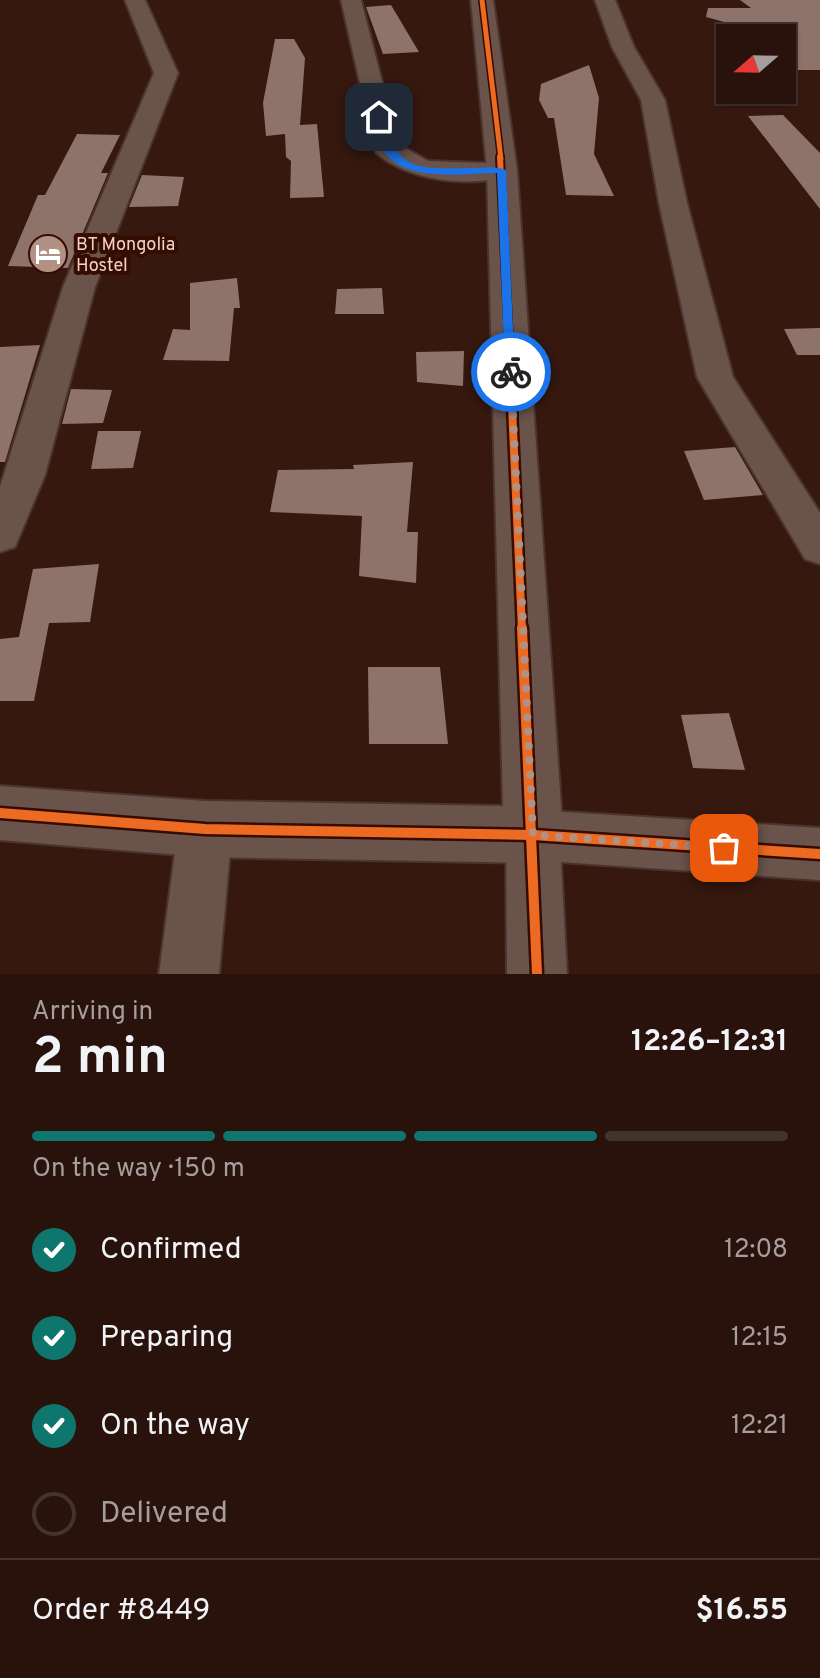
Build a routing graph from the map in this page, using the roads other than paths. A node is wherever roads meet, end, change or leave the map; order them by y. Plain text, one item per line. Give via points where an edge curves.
1 (135, 0) edge
2 (351, 0) edge
3 (482, 0) edge
4 (605, 0) edge
5 (502, 170) junction
6 (0, 536) edge
7 (820, 548) edge
8 (0, 813) edge
9 (205, 829) junction
10 (533, 835) junction
11 (820, 854) edge
12 (189, 974) edge
13 (537, 974) edge

1 - 6 street via 166,73 79,287 25,475
2 - 5 street via 385,147 401,163 427,171
3 - 5 street
4 - 7 street via 623,47 653,100 715,377
5 - 10 street
8 - 9 street
9 - 10 street
9 - 12 street
10 - 11 street
10 - 13 street

